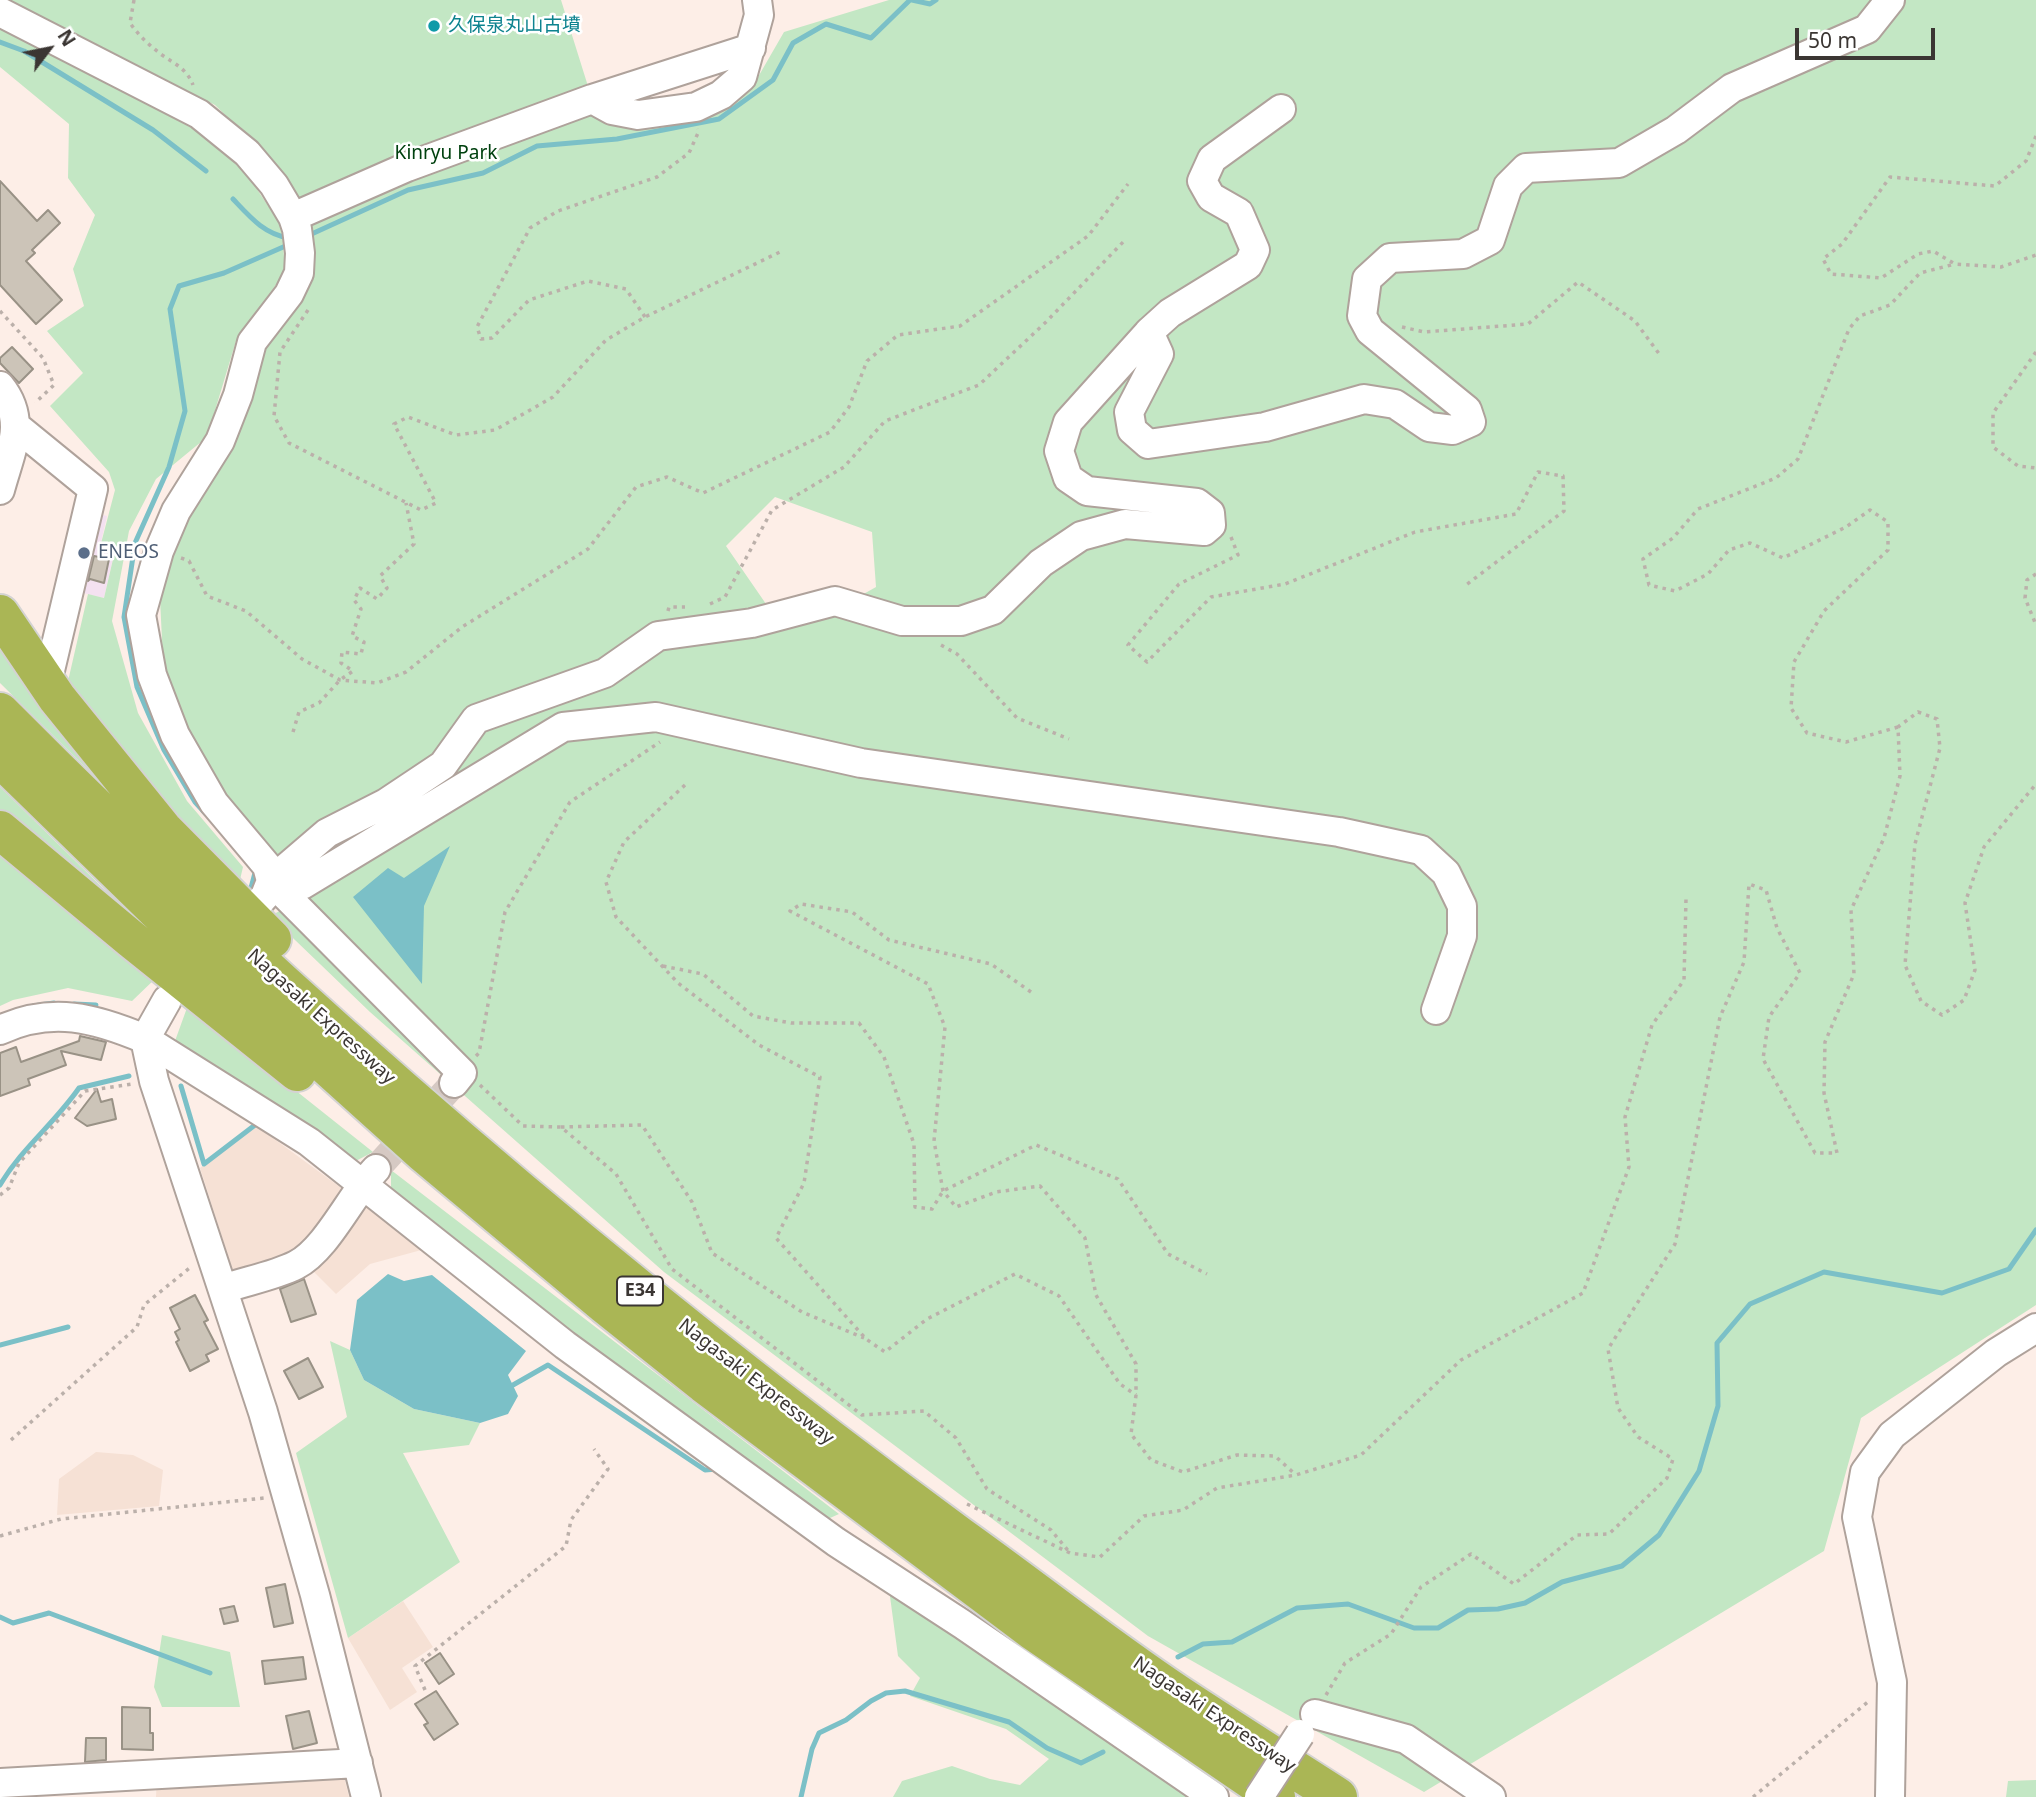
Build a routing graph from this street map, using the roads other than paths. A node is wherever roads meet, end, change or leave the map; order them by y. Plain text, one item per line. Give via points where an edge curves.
1 (757, 0) edge
2 (1890, 0) edge
3 (15, 10) edge
4 (751, 48) junction
5 (592, 99) junction
6 (1282, 109) dead end
7 (296, 233) junction
8 (1149, 332) junction
9 (0, 386) edge
10 (17, 426) junction
11 (0, 490) edge
12 (0, 614) edge
13 (47, 683) junction
14 (0, 712) edge
15 (0, 758) edge
16 (0, 830) edge
17 (271, 881) junction
18 (256, 906) dead end
19 (167, 1000) dead end
20 (1436, 1010) dead end
21 (0, 1030) edge
22 (145, 1039) junction
23 (458, 1078) road end
24 (369, 1176) junction
25 (533, 1203) junction
26 (223, 1289) junction
27 (2036, 1328) edge
28 (704, 1384) junction
29 (358, 1763) junction
30 (0, 1783) edge
31 (366, 1797) edge
32 (1214, 1797) edge
33 (1259, 1797) edge
34 (1276, 1797) edge
35 (1338, 1797) edge
36 (1491, 1797) edge
37 (1890, 1797) edge

1 - 4 street via 759,15
2 - 8 street via 1867,29 1732,88 1676,130 1619,163 1526,169 1508,186 1490,240 1463,254 1390,258 1367,279 1362,316 1370,331 1467,410 1471,422 1453,430 1429,428 1395,404 1364,399 1265,427 1147,444 1132,430 1129,412 1159,354
3 - 7 street via 200,114 247,153 274,185
4 - 5 street
4 - 5 street via 742,77 721,95 696,107 638,115 612,110
5 - 7 street via 407,167
6 - 8 street via 1212,159 1202,181 1211,197 1238,213 1255,250 1248,265 1170,313
7 - 17 street via 299,274 252,342 239,395 220,441 176,511 141,615 152,675 175,736 214,803 267,866
8 - 17 street via 1068,422 1059,451 1068,478 1087,491 1197,503 1210,513 1211,525 1204,531 1125,523 1081,536 1041,563 993,610 961,621 902,621 835,601 752,623 658,636 605,673 476,719 443,765 386,803 327,833
9 - 10 street via 12,405
10 - 11 street
10 - 13 street via 93,489
12 - 13 highway
13 - 25 highway via 163,829
14 - 25 highway, Nagasaki Expressway / E34 via 312,1010
15 - 28 highway, Nagasaki Expressway / E34 via 155,909 423,1153
16 - 28 highway via 296,1070
17 - 18 street
17 - 20 street via 302,885 563,727 656,717 861,763 1339,832 1421,850 1446,873 1462,906 1462,936
17 - 23 street
19 - 22 street
21 - 22 street via 33,1019 67,1016 92,1019
22 - 24 street
22 - 26 street via 154,1081
24 - 26 street via 317,1250 296,1265
24 - 32 street via 565,1345 836,1542
25 - 35 highway, Nagasaki Expressway / E34 via 826,1437 1175,1692
26 - 29 street via 287,1496
27 - 37 street via 1996,1353 1892,1435 1865,1472 1857,1517 1892,1682
28 - 34 highway, Nagasaki Expressway / E34 via 1033,1631
29 - 30 street
29 - 31 street
33 - 36 street, bridge via 1308,1724 1406,1739

